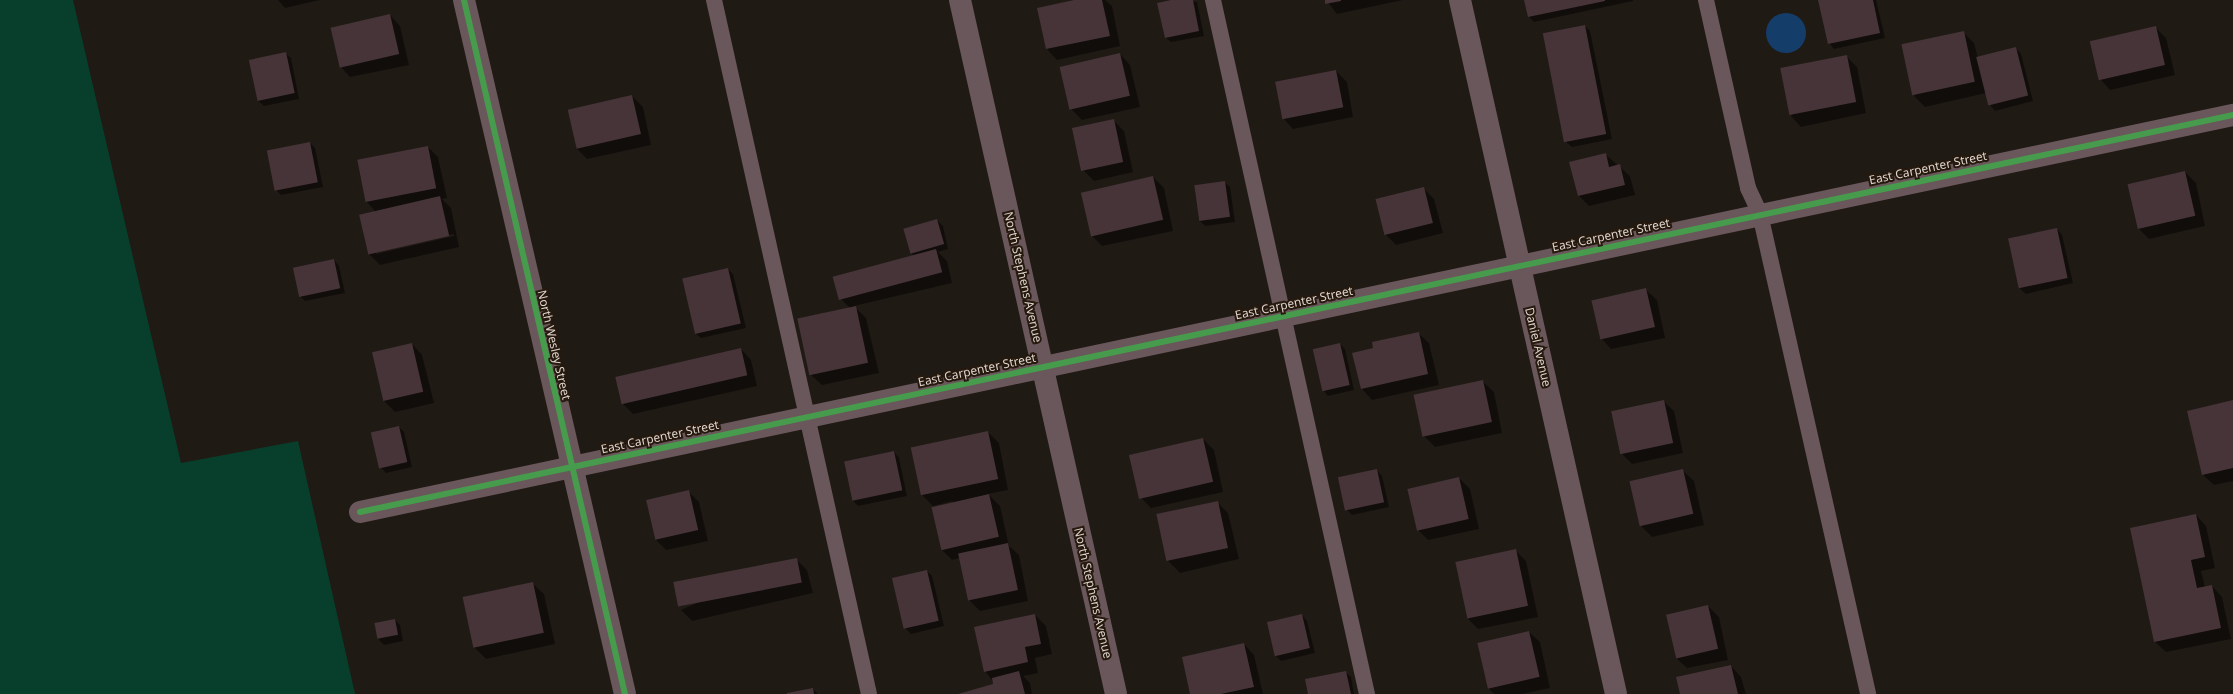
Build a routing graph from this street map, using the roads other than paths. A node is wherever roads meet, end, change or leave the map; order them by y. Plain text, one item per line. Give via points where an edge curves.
1 (464, 0) edge
2 (714, 0) edge
3 (960, 0) edge
4 (1213, 0) edge
5 (1460, 0) edge
6 (1706, 0) edge
7 (2233, 115) edge
8 (1760, 214) junction
9 (1520, 265) junction
10 (1284, 317) junction
11 (1043, 367) junction
12 (807, 417) junction
13 (571, 467) junction
14 (360, 512) dead end
15 (625, 694) edge
16 (869, 694) edge
17 (1116, 694) edge
18 (1368, 694) edge
19 (1616, 694) edge
20 (1868, 694) edge

1 - 13 street, North Wesley Street
2 - 12 lane
3 - 11 street, North Stephens Avenue
4 - 10 lane
5 - 9 street, Daniel Avenue
6 - 8 lane via 1748,188
7 - 8 street, East Carpenter Street
8 - 9 street, East Carpenter Street
8 - 20 lane
9 - 10 street, East Carpenter Street
9 - 19 street, Daniel Avenue
10 - 11 street, East Carpenter Street
10 - 18 lane
11 - 12 street, East Carpenter Street
11 - 17 street, North Stephens Avenue
12 - 13 street, East Carpenter Street
12 - 16 lane
13 - 14 street, East Carpenter Street
13 - 15 street, North Wesley Street

